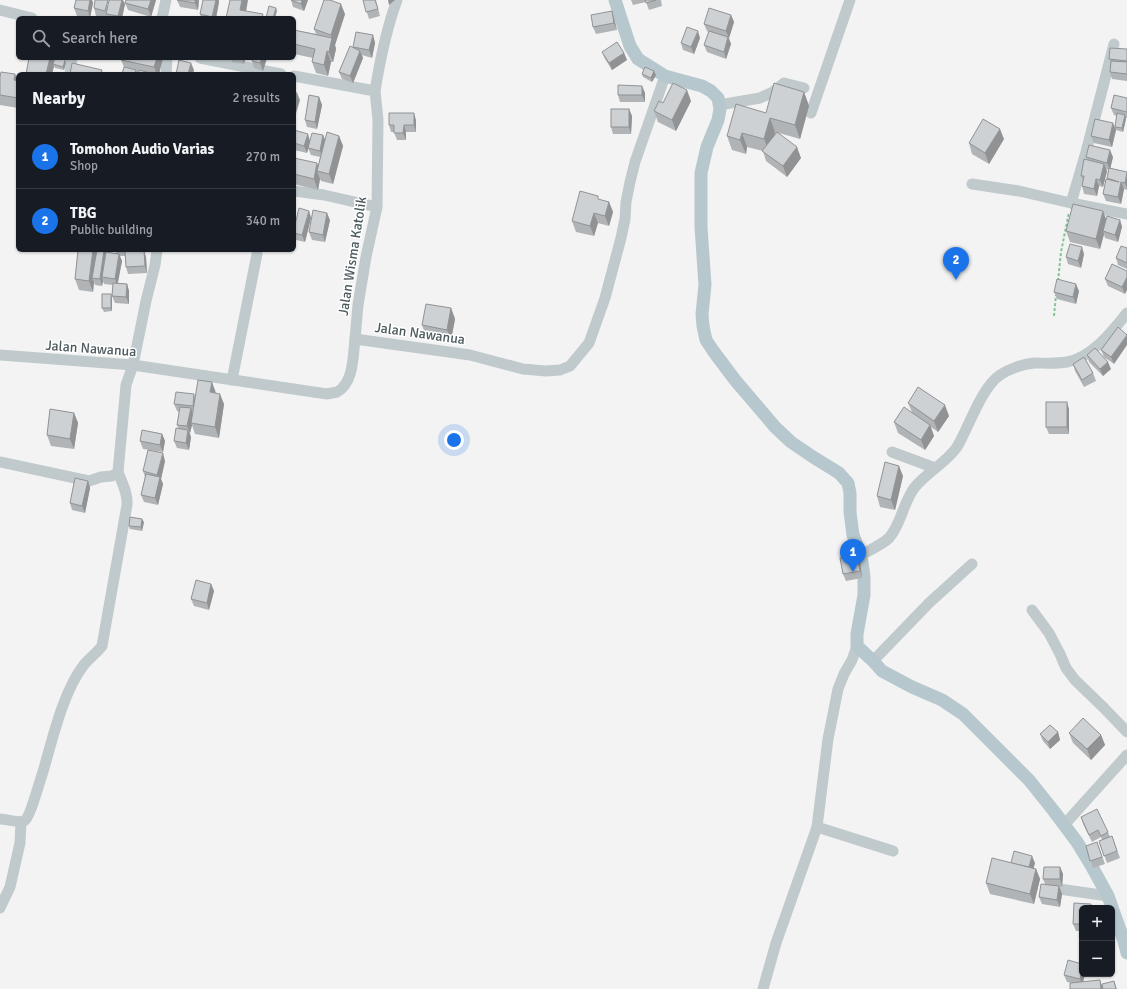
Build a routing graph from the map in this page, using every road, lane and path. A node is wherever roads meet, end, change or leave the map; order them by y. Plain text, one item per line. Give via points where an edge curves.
1 (166, 0) edge
2 (397, 0) edge
3 (615, 0) edge
4 (850, 0) edge
5 (0, 10) edge
6 (24, 16) edge
7 (162, 16) edge
8 (1114, 44) dead end
9 (72, 60) edge
10 (167, 60) edge
11 (208, 60) edge
12 (249, 71) edge
13 (70, 72) edge
14 (166, 72) edge
15 (260, 72) edge
16 (296, 76) edge
17 (665, 76) junction
18 (804, 88) dead end
19 (375, 92) junction
20 (719, 105) junction
21 (811, 114) dead end
22 (972, 184) dead end
23 (296, 191) edge
24 (1071, 203) junction
25 (377, 207) junction
26 (1127, 214) edge
27 (157, 252) edge
28 (257, 254) dead end
29 (1058, 284) edge
30 (1056, 292) edge
31 (1127, 313) edge
32 (1054, 316) dead end
33 (355, 339) junction
34 (0, 355) edge
35 (133, 365) junction
36 (232, 380) junction
37 (892, 452) dead end
38 (0, 462) edge
39 (935, 468) junction
40 (118, 472) junction
41 (861, 555) junction
42 (972, 564) dead end
43 (1032, 610) dead end
44 (858, 646) junction
45 (873, 661) junction
46 (1127, 732) edge
47 (1127, 755) edge
48 (0, 819) edge
49 (20, 822) junction
50 (1064, 825) junction
51 (817, 827) junction
52 (893, 851) dead end
53 (1059, 889) edge
54 (1108, 896) junction
55 (0, 908) edge
56 (1127, 953) edge
57 (763, 989) edge

1 - 7 street
2 - 19 street, Jalan Wisma Katolik via 387,30
3 - 17 main road via 630,46 638,59
4 - 21 street
5 - 6 street
8 - 24 street
9 - 13 street
10 - 14 street
11 - 12 street
12 - 15 street
16 - 19 street
17 - 20 main road via 702,86 718,98
17 - 33 street, Jalan Nawanua via 632,175 621,238 605,298 589,343 570,366 546,371 523,369 470,355
18 - 20 street via 784,83 760,98
19 - 25 street, Jalan Wisma Katolik via 378,120
20 - 41 main road via 718,120 707,147 701,173 704,285 702,314 706,340 730,374 775,427 791,442 839,473 848,483 854,535
22 - 24 street
23 - 25 street
24 - 26 street
24 - 29 path via 1061,252
25 - 33 street, Jalan Wisma Katolik via 358,305
27 - 35 street
28 - 36 street
30 - 32 path
31 - 39 street via 1096,348 1086,355 1069,362 1033,363 1015,367 1000,375 983,395 956,449
33 - 36 street, Jalan Nawanua via 349,379 336,392 315,393
34 - 35 street, Jalan Nawanua
35 - 36 street, Jalan Nawanua
35 - 40 street via 126,384
37 - 39 street
38 - 40 street via 89,481 112,476
39 - 41 street via 914,487 896,528 888,539
40 - 49 street via 128,499 103,643 83,666 68,692 36,794 27,818
41 - 44 main road via 864,595
42 - 45 street via 929,603
43 - 46 street via 1049,633 1066,668 1075,680
44 - 45 main road
44 - 51 street via 838,689 828,739
45 - 50 main road via 882,671 942,700 963,714 1029,780
47 - 50 street
48 - 49 street
49 - 55 street via 20,843 10,887
50 - 54 main road via 1077,842
51 - 52 street
51 - 57 street via 776,943
53 - 54 street
54 - 56 main road

